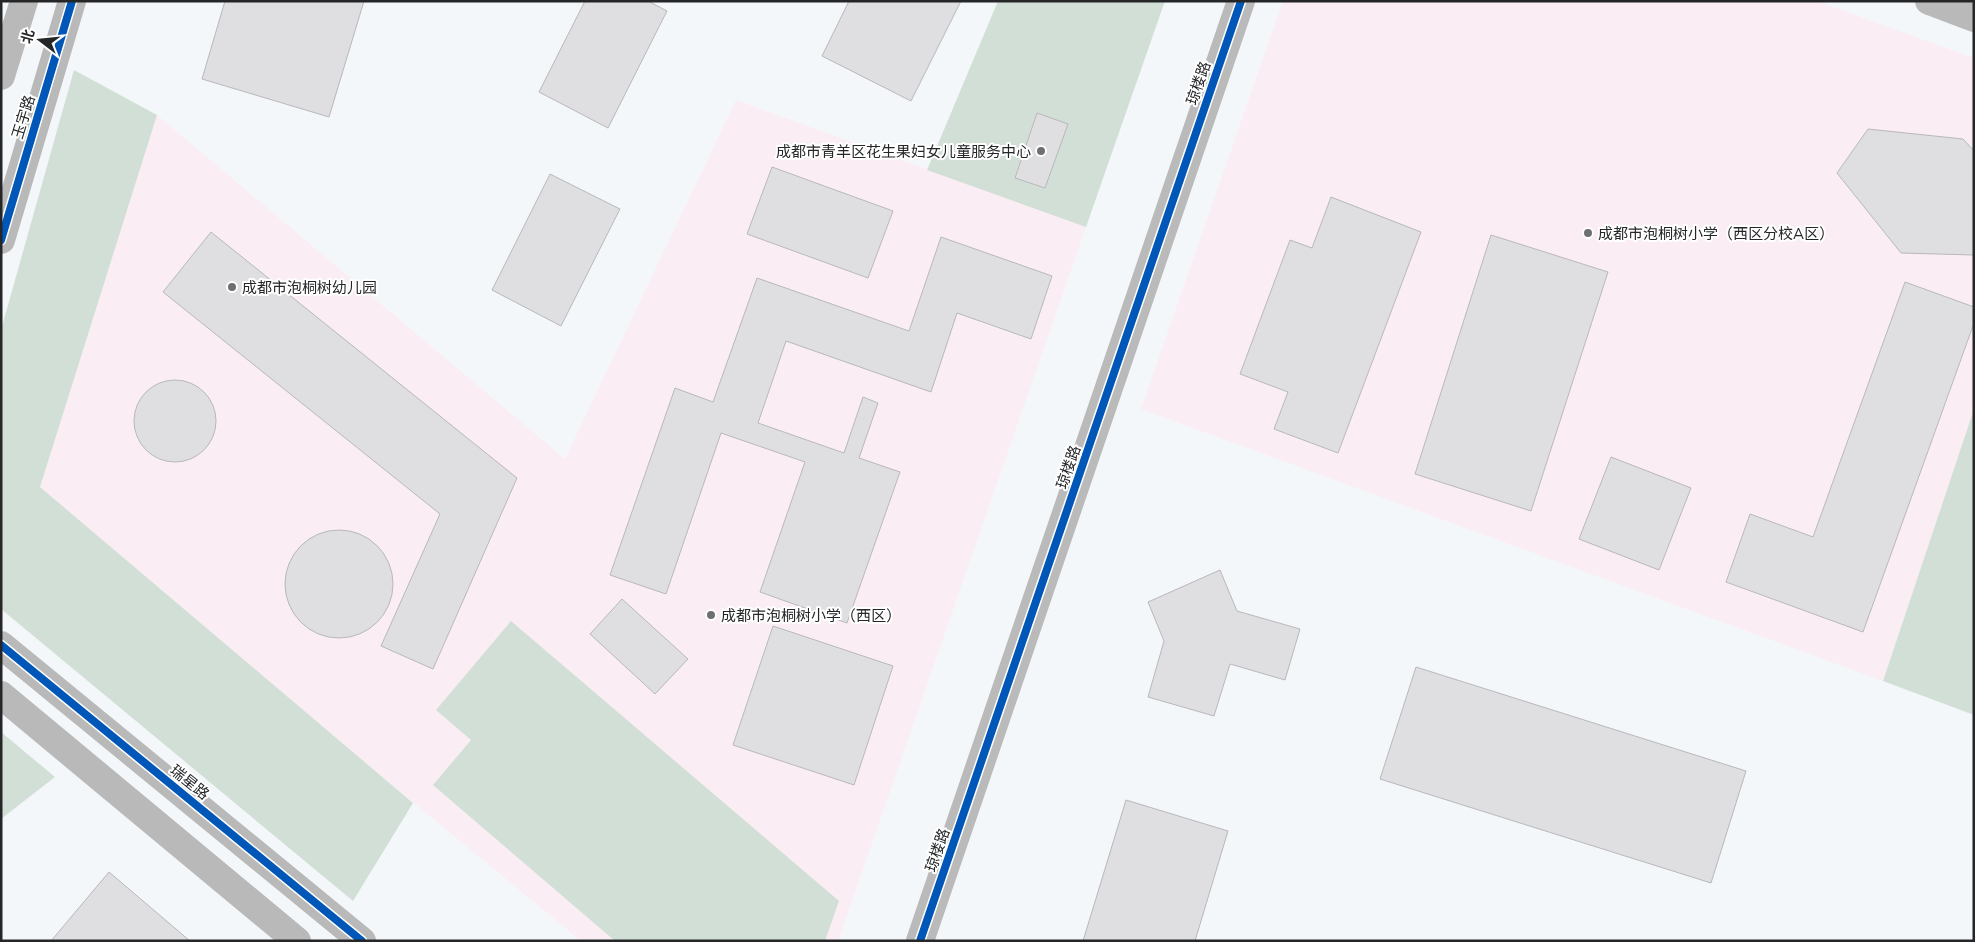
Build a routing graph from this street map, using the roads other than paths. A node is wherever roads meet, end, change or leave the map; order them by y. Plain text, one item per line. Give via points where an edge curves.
1 (24, 1) edge
2 (72, 1) edge
3 (1241, 1) edge
4 (1929, 1) edge
5 (1974, 18) edge
6 (1, 76) edge
7 (1, 240) edge
8 (1, 645) edge
9 (1, 695) edge
10 (297, 941) edge
11 (362, 941) edge
12 (920, 941) edge

1 - 6 street
2 - 7 street, 玉宇路
3 - 12 street, 琼楼路
4 - 5 street
8 - 11 street, 瑞星路
9 - 10 street

